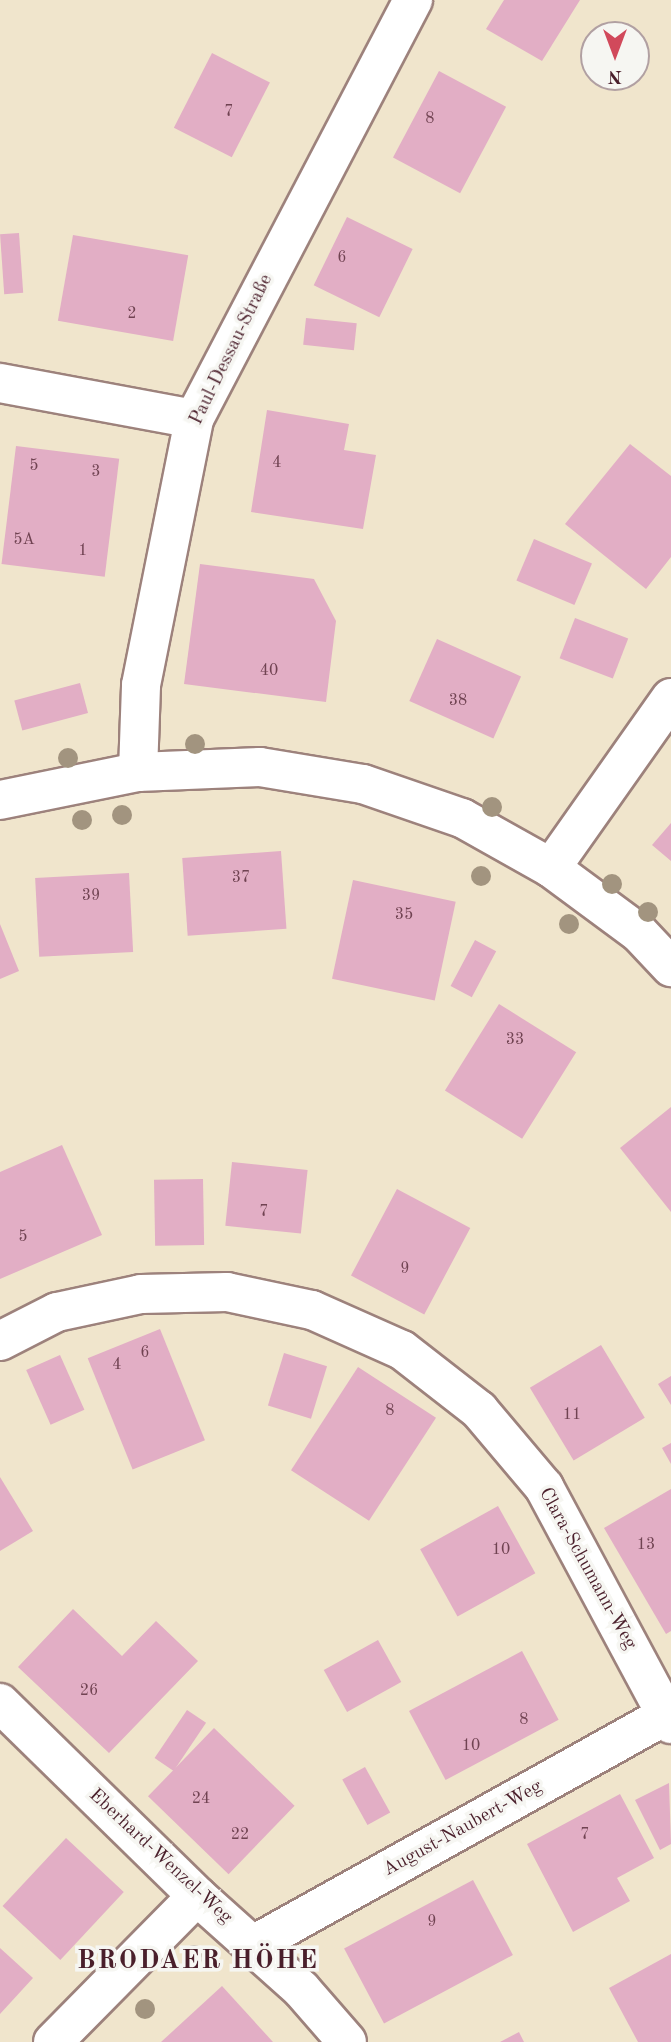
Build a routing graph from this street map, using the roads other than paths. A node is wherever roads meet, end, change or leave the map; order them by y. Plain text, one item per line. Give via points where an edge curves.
1 (413, 0) edge
2 (0, 383) edge
3 (194, 419) junction
4 (671, 698) edge
5 (138, 772) junction
6 (0, 800) edge
7 (551, 867) junction
8 (671, 967) edge
9 (0, 1341) edge
10 (0, 1703) edge
11 (669, 1717) edge
12 (197, 1896) junction
13 (255, 1944) junction
14 (53, 2042) edge
15 (347, 2042) edge

1 - 3 street, Paul-Dessau-Straße
2 - 3 street
3 - 5 street, Paul-Dessau-Straße via 141,685
4 - 7 street
5 - 6 street
5 - 7 street via 260,767 363,784 462,818
7 - 8 street via 639,933
9 - 11 street, Clara-Schumann-Weg via 57,1312 141,1294 227,1292 312,1310 402,1350 479,1410 544,1487
10 - 12 street, Eberhard-Wenzel-Weg
11 - 13 street, August-Naubert-Weg
12 - 13 street, Eberhard-Wenzel-Weg
12 - 14 street
13 - 15 street, Eberhard-Wenzel-Weg

